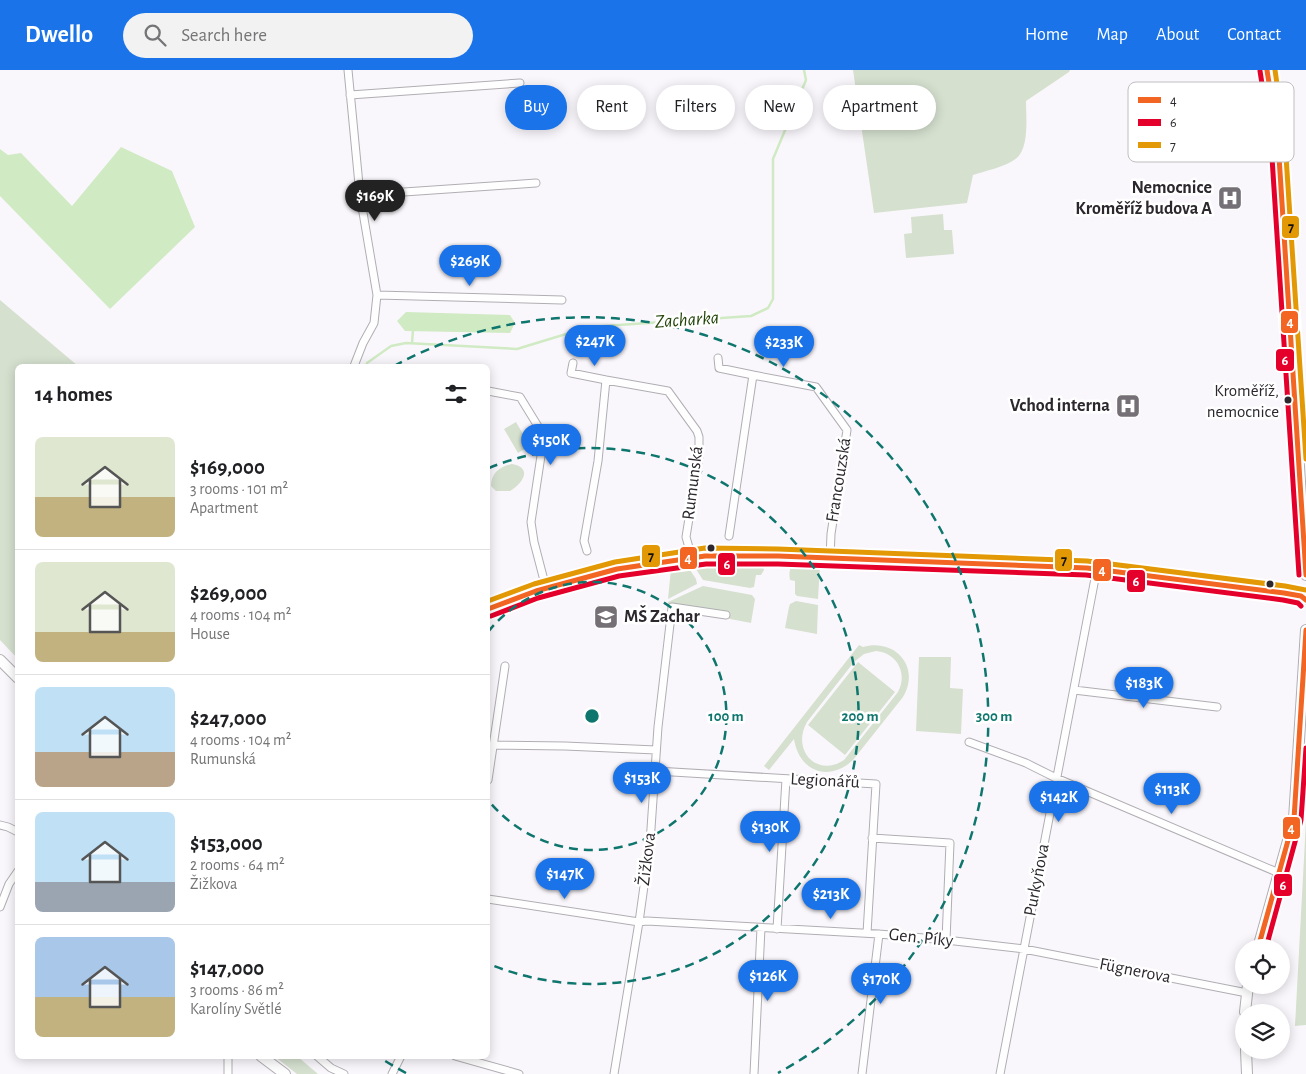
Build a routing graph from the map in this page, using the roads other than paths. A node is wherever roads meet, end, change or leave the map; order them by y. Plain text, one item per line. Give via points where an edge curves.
1 (348, 70) edge
2 (520, 84) dead end
3 (350, 95) junction
4 (1279, 162) edge
5 (536, 183) dead end
6 (360, 195) junction
7 (376, 295) junction
8 (562, 300) dead end
9 (718, 358) dead end
10 (573, 362) dead end
11 (355, 364) edge
12 (753, 375) junction
13 (606, 380) junction
14 (490, 391) edge
15 (729, 536) dead end
16 (587, 551) dead end
17 (692, 558) junction
18 (830, 558) junction
19 (1096, 568) junction
20 (1306, 575) edge
21 (546, 588) junction
22 (1306, 600) edge
23 (490, 608) edge
24 (726, 615) dead end
25 (1306, 630) edge
26 (0, 660) edge
27 (504, 666) dead end
28 (15, 675) edge
29 (1074, 690) junction
30 (1217, 707) dead end
31 (969, 742) dead end
32 (492, 745) junction
33 (656, 750) junction
34 (490, 762) edge
35 (656, 771) junction
36 (1056, 778) junction
37 (786, 779) junction
38 (0, 826) edge
39 (15, 830) edge
40 (872, 838) junction
41 (1279, 873) junction
42 (15, 876) edge
43 (490, 899) edge
44 (0, 908) edge
45 (639, 922) junction
46 (761, 928) junction
47 (777, 929) junction
48 (867, 933) junction
49 (879, 934) junction
50 (1261, 939) edge
51 (946, 940) junction
52 (1024, 949) junction
53 (1235, 987) edge
54 (228, 1059) edge
55 (266, 1059) edge
56 (321, 1059) edge
57 (400, 1059) edge
58 (466, 1059) edge
59 (1246, 1059) edge
60 (228, 1074) edge
61 (285, 1074) edge
62 (344, 1074) edge
63 (392, 1074) edge
64 (519, 1074) edge
65 (614, 1074) edge
66 (754, 1074) edge
67 (862, 1074) edge
68 (1000, 1074) edge
69 (1246, 1074) edge

1 - 3 street
2 - 3 street
3 - 6 street
4 - 20 street
5 - 6 street
6 - 7 street
7 - 8 street
7 - 11 street via 374,323
9 - 12 street, Francouzská via 719,368
10 - 13 street, Rumunská via 571,374
12 - 15 street
12 - 18 street, Francouzská via 816,387 848,430
13 - 16 street via 598,461 584,541
13 - 17 street, Rumunská via 668,391 697,431 699,456 686,538
14 - 21 street via 520,397 544,436 531,522
17 - 18 street
17 - 21 street via 617,569
18 - 19 street
19 - 22 street via 1284,593
19 - 29 street, Purkyňova
21 - 23 street
24 - 33 street, Žižkova via 672,607
25 - 41 street via 1294,819
26 - 28 street
27 - 32 street
29 - 30 street
29 - 36 street, Purkyňova
31 - 36 street
32 - 33 street
32 - 34 street
33 - 35 street, Žižkova
35 - 37 street, Legionářů
35 - 45 street, Žižkova
36 - 41 street
36 - 52 street, Purkyňova
37 - 40 street, Legionářů via 876,784
37 - 47 street
38 - 39 street
40 - 48 street, Legionářů
40 - 51 street via 950,843
41 - 50 street
42 - 44 street
43 - 45 street, Gen. Píky
45 - 46 street, Gen. Píky
45 - 65 street, Žižkova
46 - 47 street, Gen. Píky
46 - 66 street
47 - 48 street, Gen. Píky
48 - 49 street, Gen. Píky
49 - 51 street, Gen. Píky
49 - 67 street
51 - 52 street, Gen. Píky
52 - 53 street, Fügnerova
52 - 68 street, Purkyňova
54 - 60 street
55 - 61 street
56 - 62 street
57 - 63 street
58 - 64 street
59 - 69 street

